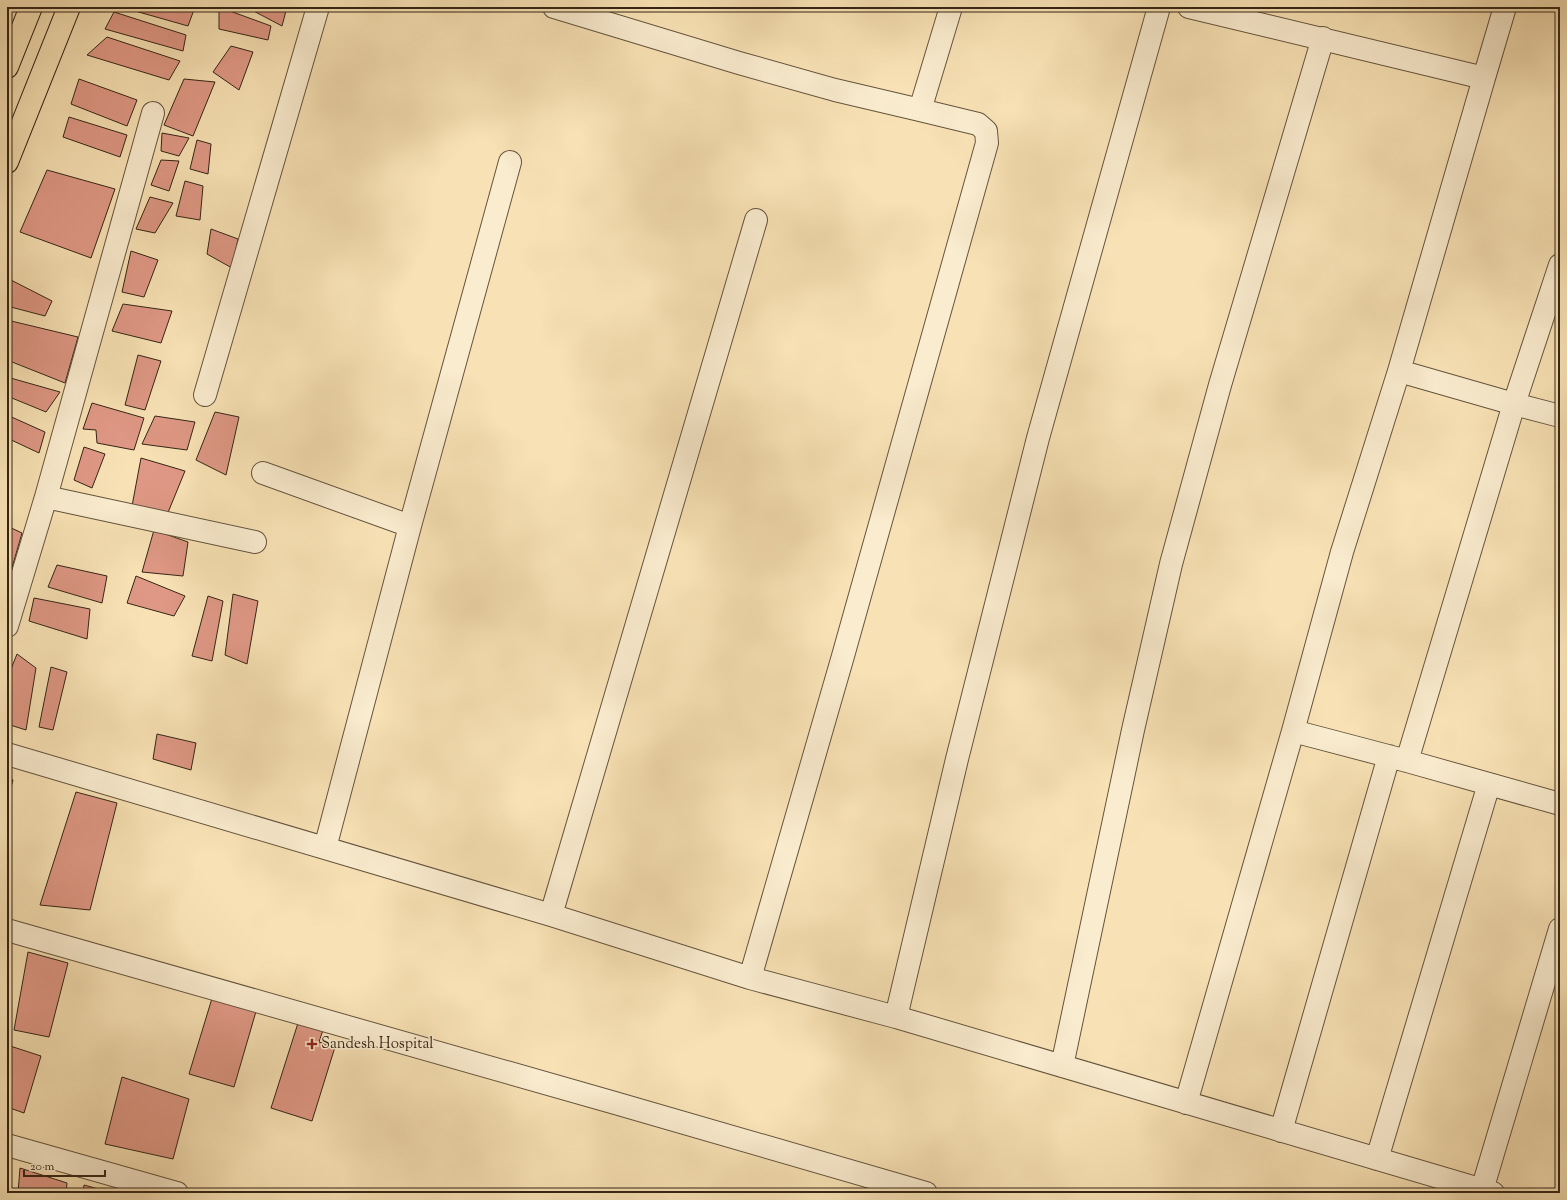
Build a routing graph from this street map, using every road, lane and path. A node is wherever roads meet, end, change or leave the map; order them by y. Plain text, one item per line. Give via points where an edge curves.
1 (31, 7) edge
2 (69, 7) edge
3 (318, 7) edge
4 (554, 7) edge
5 (951, 7) edge
6 (1159, 7) edge
7 (1189, 7) edge
8 (1505, 7) edge
9 (1222, 11) edge
10 (1323, 38) junction
11 (7, 67) edge
12 (1484, 78) junction
13 (920, 110) junction
14 (153, 113) dead end
15 (7, 162) edge
16 (510, 162) dead end
17 (756, 220) dead end
18 (1560, 265) edge
19 (1399, 371) junction
20 (205, 395) dead end
21 (1514, 404) junction
22 (1560, 416) edge
23 (263, 473) dead end
24 (46, 497) junction
25 (410, 526) junction
26 (255, 542) dead end
27 (7, 626) edge
28 (1293, 731) junction
29 (7, 754) edge
30 (1398, 758) junction
31 (1489, 784) junction
32 (1560, 804) edge
33 (325, 848) junction
34 (551, 915) junction
35 (1560, 929) edge
36 (7, 930) edge
37 (750, 978) junction
38 (896, 1017) junction
39 (1062, 1066) junction
40 (1186, 1103) junction
41 (1282, 1131) junction
42 (7, 1145) edge
43 (1377, 1159) junction
44 (1488, 1191) edge
45 (177, 1193) edge
46 (926, 1193) edge

1 - 11 main road
2 - 15 main road
3 - 20 street
4 - 13 street via 739,63 835,90
5 - 13 street
6 - 38 street via 1038,438 957,759
7 - 9 street
8 - 12 street
9 - 10 street
10 - 12 street
10 - 39 street via 1220,385 1171,564
12 - 19 street
13 - 37 street via 978,124 986,131 987,144
14 - 24 street
16 - 25 street
17 - 34 street
18 - 21 street
19 - 21 street
19 - 28 street via 1342,552
21 - 22 street
21 - 30 street
23 - 25 street
24 - 26 street
24 - 27 street
25 - 33 street
28 - 30 street
28 - 40 street
29 - 33 street
30 - 31 street
30 - 41 street
31 - 32 street
31 - 43 street
33 - 34 street
34 - 37 street
35 - 44 street
36 - 46 street
37 - 38 street
38 - 39 street
39 - 40 street
40 - 41 street
41 - 43 street
42 - 45 street
43 - 44 street

